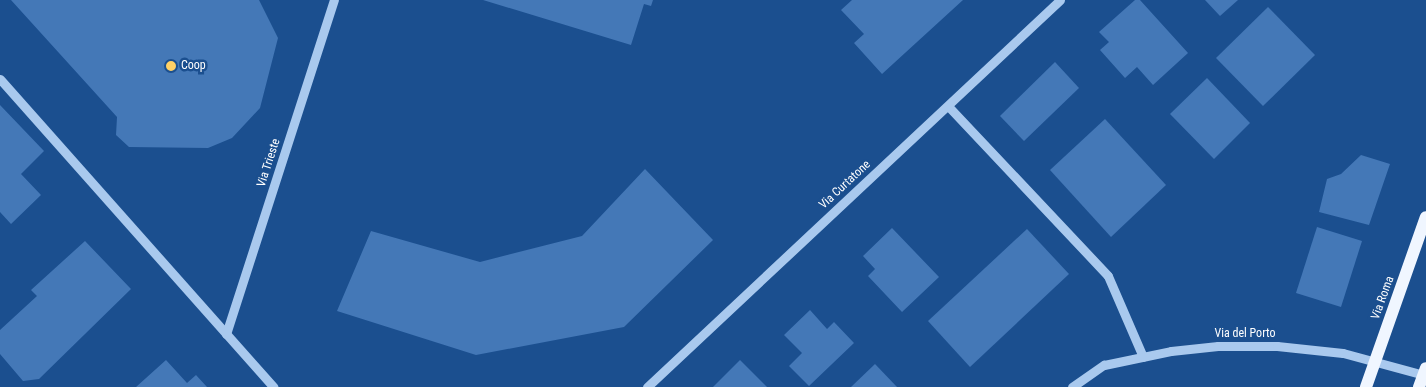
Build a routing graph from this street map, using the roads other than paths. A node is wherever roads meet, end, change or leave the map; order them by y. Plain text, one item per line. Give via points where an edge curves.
1 (334, 0) edge
2 (1060, 0) edge
3 (0, 79) edge
4 (948, 106) junction
5 (1426, 218) edge
6 (1422, 239) edge
7 (226, 334) junction
8 (1143, 357) junction
9 (1374, 362) junction
10 (1423, 377) edge
11 (273, 387) edge
12 (647, 387) edge
13 (1072, 387) edge
14 (1366, 387) edge

1 - 7 street, Via Trieste
2 - 4 street, Via Curtatone
3 - 7 street
4 - 8 street via 1108,276
4 - 12 street, Via Curtatone
5 - 6 main road, Via Roma
6 - 9 main road, Via Roma
7 - 11 street
8 - 9 street, Via del Porto via 1218,346 1277,346 1343,353
8 - 13 street, Via del Porto via 1104,365
9 - 10 street, Via del Porto
9 - 14 main road, Via Roma

